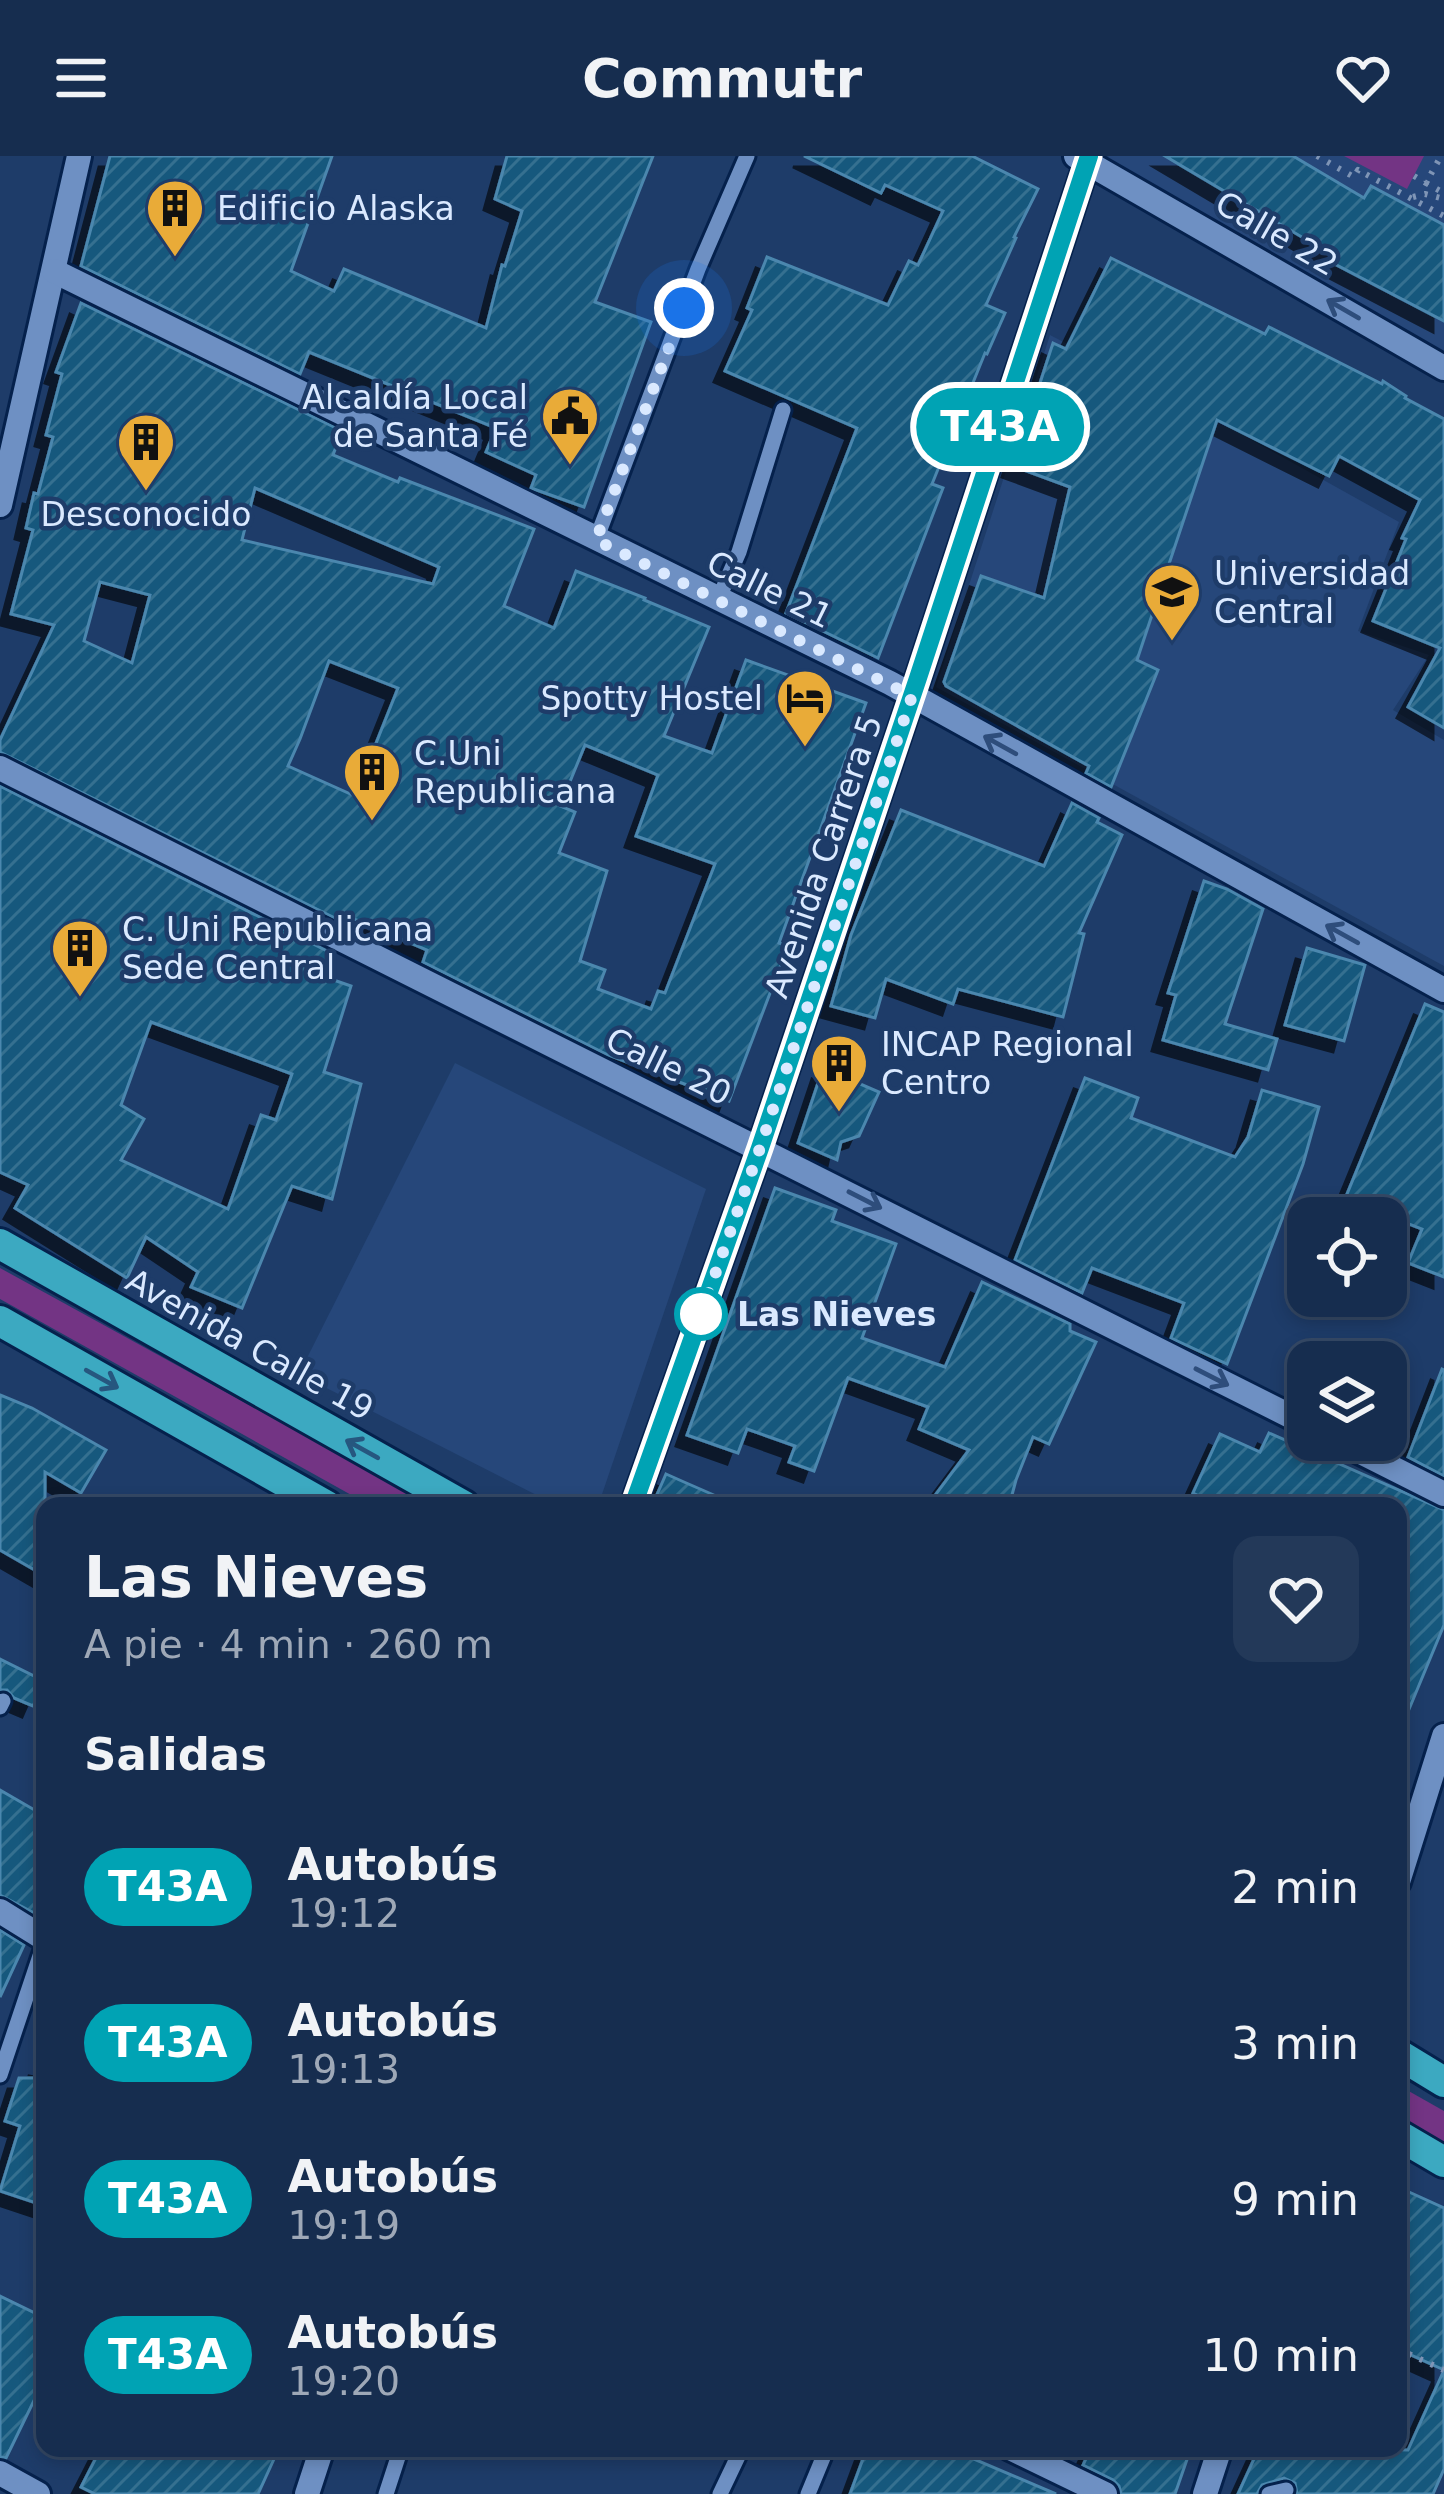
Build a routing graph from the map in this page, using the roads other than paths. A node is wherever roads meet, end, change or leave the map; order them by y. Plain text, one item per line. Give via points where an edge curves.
1 (79, 156) edge
2 (747, 156) edge
3 (1084, 158) edge
4 (53, 271) junction
5 (1444, 368) edge
6 (783, 410) dead end
7 (0, 505) edge
8 (596, 540) junction
9 (718, 600) junction
10 (912, 696) junction
11 (0, 768) edge
12 (1444, 990) edge
13 (760, 1148) junction
14 (0, 1244) edge
15 (0, 1321) edge
16 (1287, 1414) edge
17 (1379, 1461) edge
18 (1444, 1494) edge
19 (311, 1497) edge
20 (448, 1497) edge
21 (636, 1497) edge
22 (1444, 1736) edge
23 (1407, 1853) edge
24 (0, 1910) edge
25 (36, 1934) edge
26 (36, 1967) edge
27 (1407, 2059) edge
28 (0, 2075) edge
29 (1444, 2082) edge
30 (1407, 2140) edge
31 (1444, 2162) edge
32 (319, 2457) edge
33 (398, 2457) edge
34 (738, 2457) edge
35 (823, 2457) edge
36 (1029, 2457) edge
37 (1217, 2457) edge
38 (0, 2473) edge
39 (38, 2494) edge
40 (307, 2494) edge
41 (386, 2494) edge
42 (720, 2494) edge
43 (808, 2494) edge
44 (1105, 2494) edge
45 (1205, 2494) edge

1 - 4 street
2 - 8 lane
5 -> 3 street, Calle 22
3 - 10 main road, Avenida Carrera 5
4 - 7 street
4 - 8 street, Calle 21
6 - 9 lane
8 - 9 street, Calle 21
9 - 10 street, Calle 21
12 -> 10 street, Calle 21
10 - 13 main road, Avenida Carrera 5
11 - 13 street, Calle 20
13 -> 16 street, Calle 20
13 - 21 main road, Avenida Carrera 5
20 -> 14 main road, Avenida Calle 19
15 -> 19 main road
17 - 18 street
22 - 23 street
24 - 25 street
26 - 28 lane
27 - 29 main road
30 - 31 main road
32 - 40 street
33 - 41 lane
34 - 42 lane
35 - 43 lane
36 - 44 street
37 - 45 street
38 - 39 street

